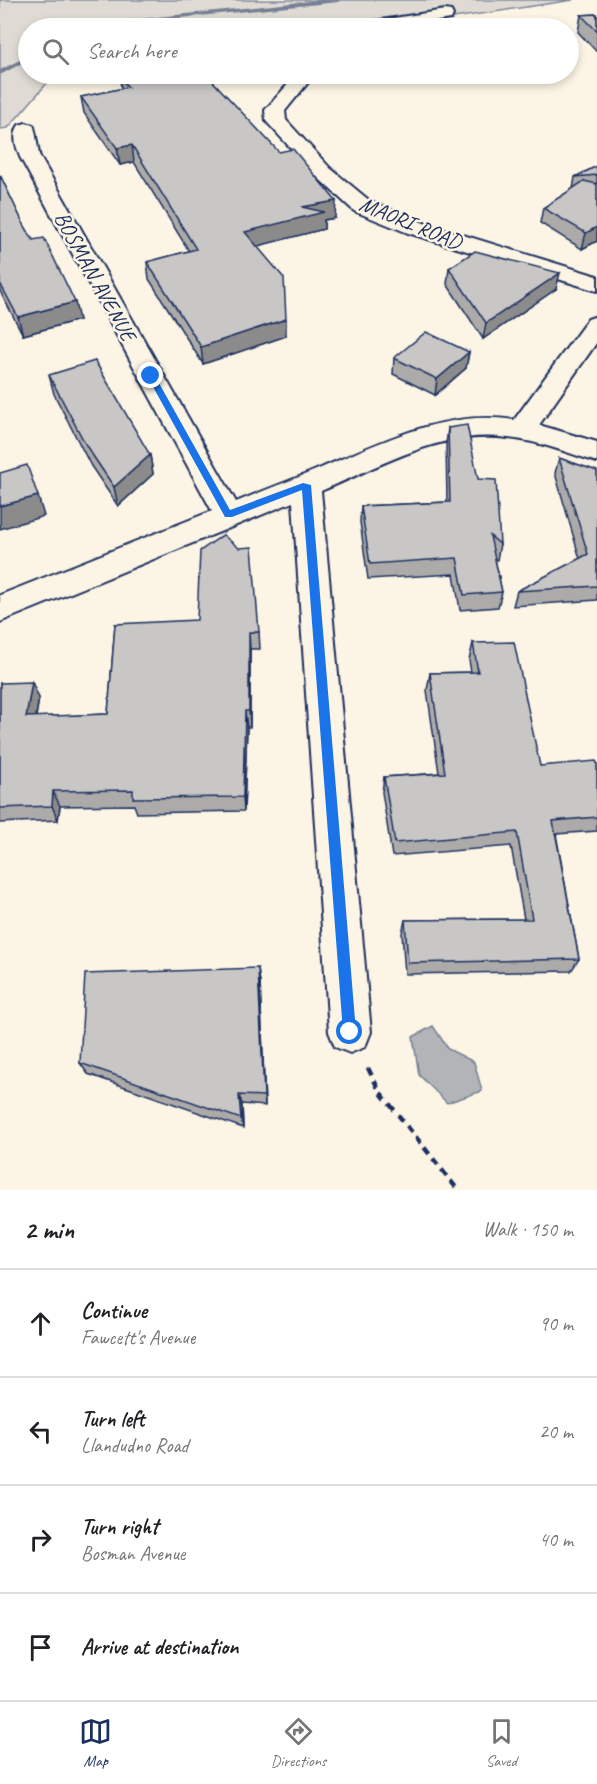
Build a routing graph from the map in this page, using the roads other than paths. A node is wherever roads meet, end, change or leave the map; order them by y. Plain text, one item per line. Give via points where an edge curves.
1 (445, 15) dead end
2 (426, 18) edge
3 (297, 84) edge
4 (26, 129) dead end
5 (597, 284) edge
6 (597, 324) edge
7 (522, 429) junction
8 (597, 452) edge
9 (306, 485) junction
10 (228, 514) junction
11 (0, 609) edge
12 (350, 1032) road end

1 - 2 street
3 - 5 street, MAORI ROAD via 275,110 276,121 351,198 382,216
4 - 10 street, BOSMAN AVENUE via 24,142 30,157
6 - 7 street
7 - 8 street
7 - 9 street via 477,427 423,438
9 - 10 street
9 - 12 street
10 - 11 street

